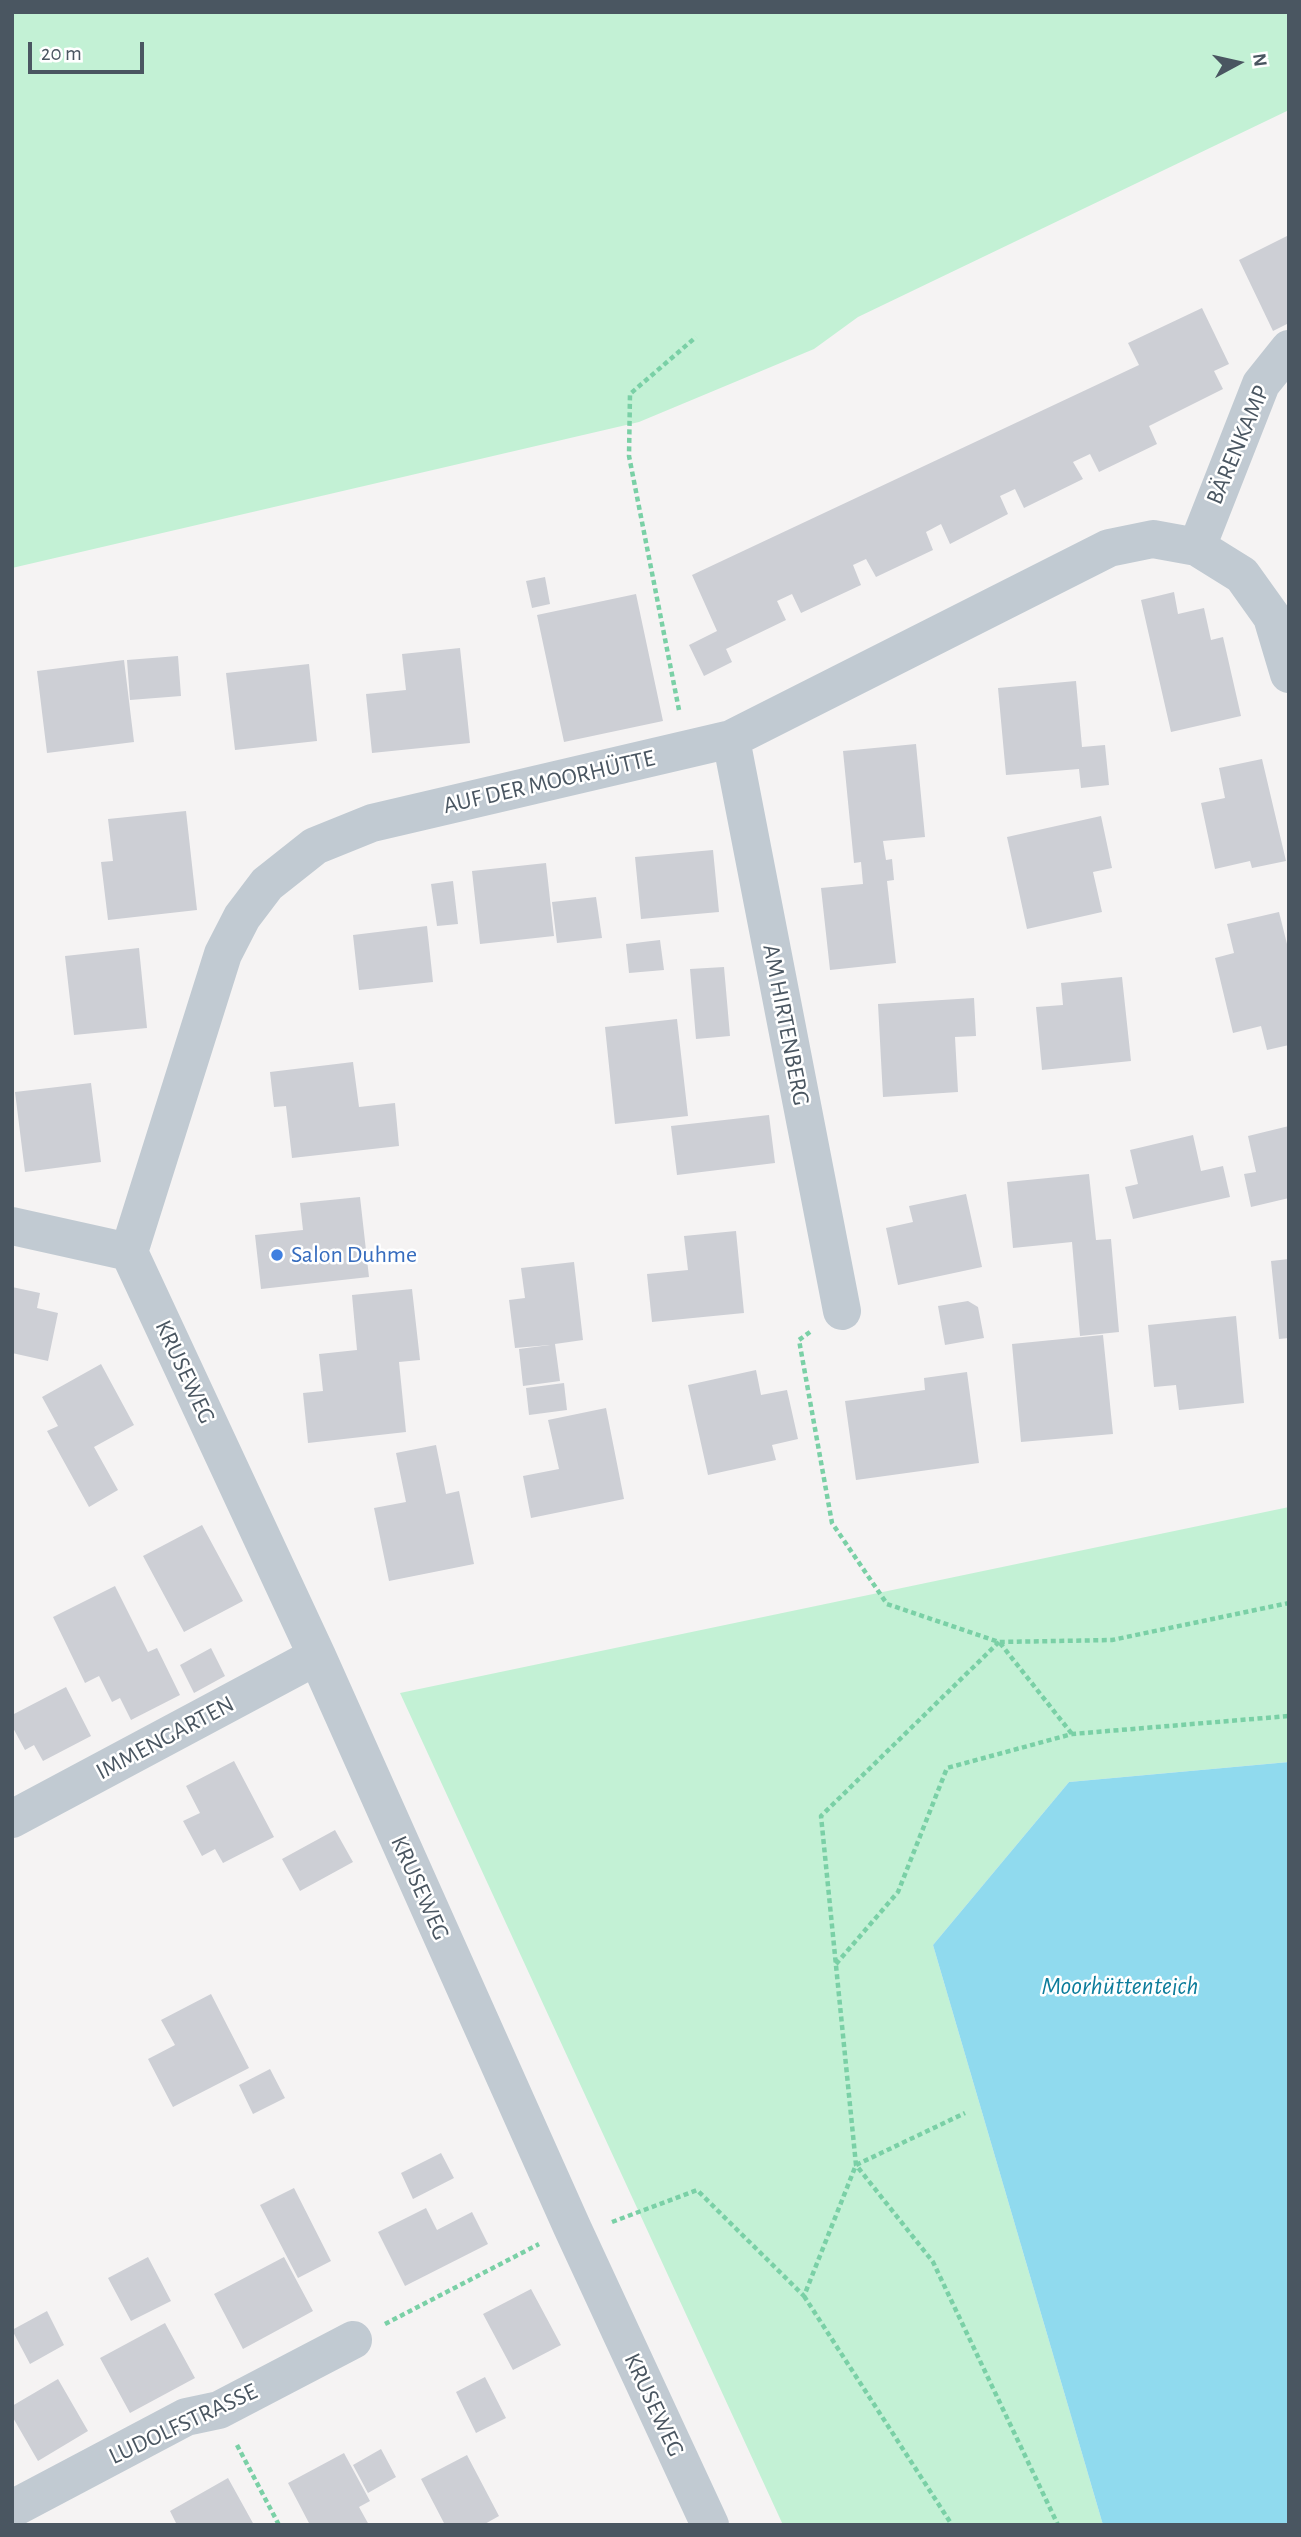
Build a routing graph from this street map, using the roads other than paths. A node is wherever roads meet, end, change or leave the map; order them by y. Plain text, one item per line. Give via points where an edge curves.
1 (1289, 349) edge
2 (1196, 547) junction
3 (1289, 674) edge
4 (731, 739) junction
5 (12, 1226) edge
6 (129, 1252) junction
7 (842, 1311) road end
8 (317, 1656) junction
9 (12, 1819) edge
10 (354, 2340) road end
11 (12, 2509) edge
12 (710, 2525) edge

1 - 2 street, BÄRENKAMP via 1261,384
2 - 3 street via 1242,575 1272,617
2 - 4 street, AUF DER MOORHÜTTE via 1153,540 1109,548
4 - 6 street, AUF DER MOORHÜTTE via 372,823 315,846 267,884 242,917 223,954
4 - 7 street, AM HIRTENBERG
5 - 6 street
6 - 8 street, KRUSEWEG
8 - 9 street, IMMENGARTEN
8 - 12 street, KRUSEWEG
10 - 11 street, LUDOLFSTRASSE via 219,2410 186,2417

